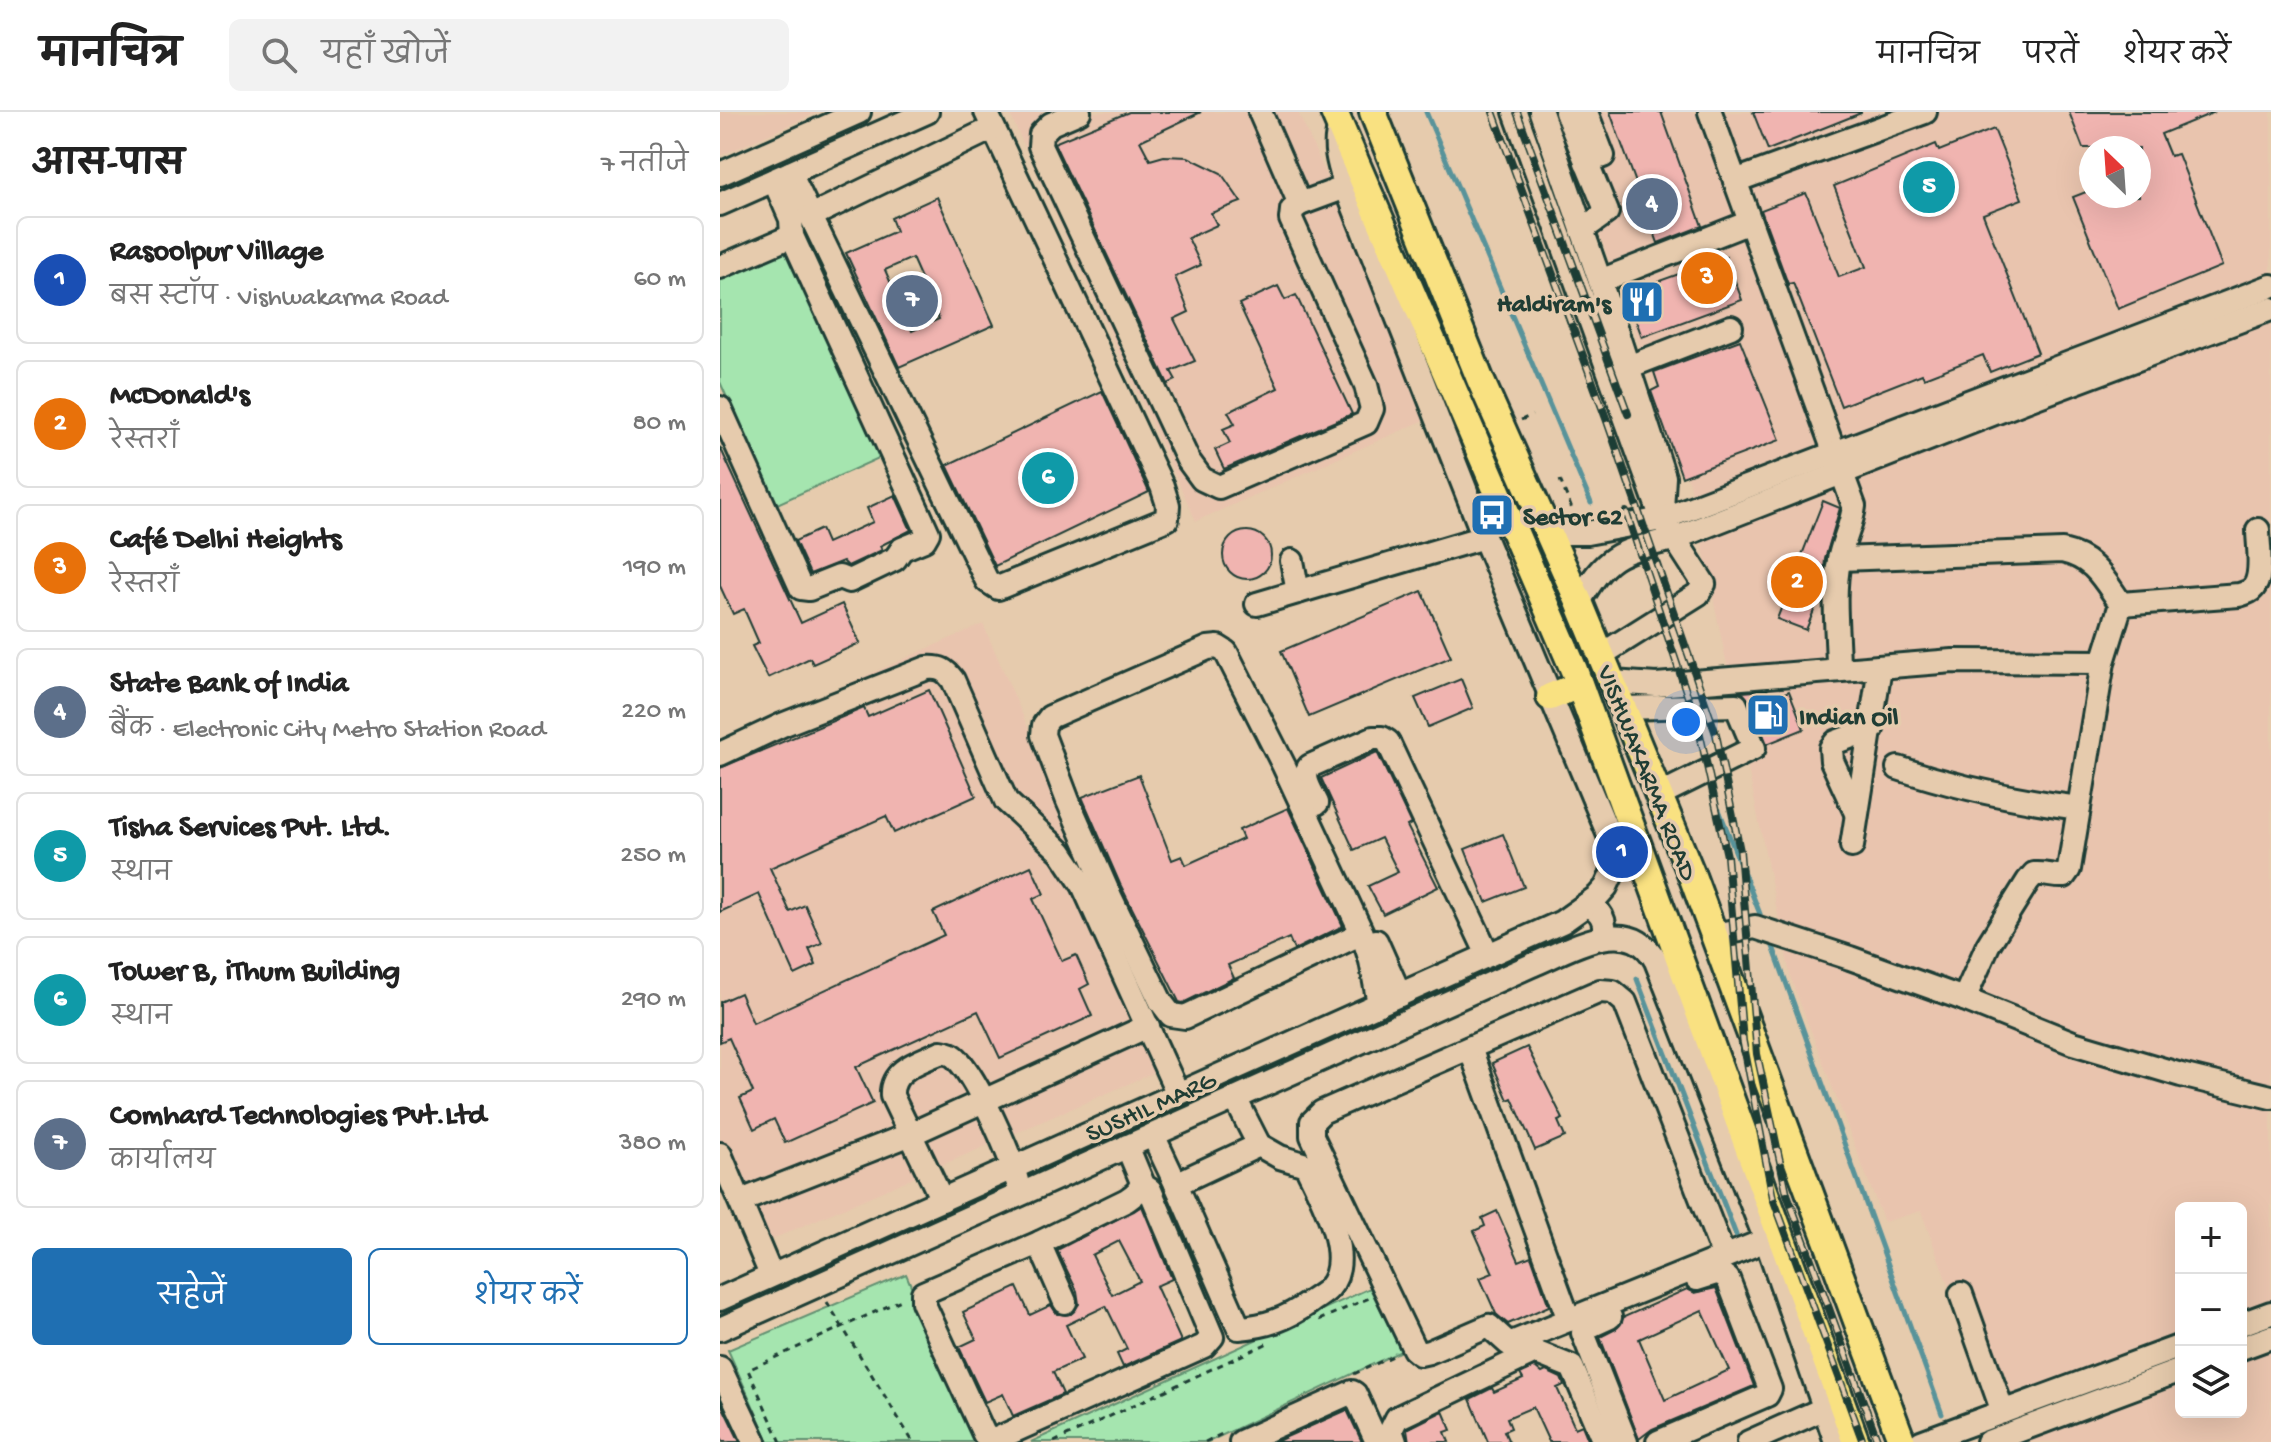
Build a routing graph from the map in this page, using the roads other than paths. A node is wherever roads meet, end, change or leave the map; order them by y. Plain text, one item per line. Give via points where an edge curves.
1 (927, 112) edge
2 (1079, 112) edge
3 (1260, 112) edge
4 (1373, 112) edge
5 (1515, 112) edge
6 (1541, 112) edge
7 (1566, 112) edge
8 (1586, 112) edge
9 (1710, 112) edge
10 (1925, 112) edge
11 (845, 115) edge
12 (1337, 119) edge
13 (989, 120) edge
14 (1586, 162) junction
15 (720, 174) edge
16 (782, 176) junction
17 (1735, 181) junction
18 (1346, 187) junction
19 (720, 204) edge
20 (1300, 204) junction
21 (811, 216) junction
22 (1750, 222) junction
23 (1582, 230) junction
24 (792, 236) junction
25 (720, 267) edge
26 (1600, 281) junction
27 (2271, 286) edge
28 (2260, 311) edge
29 (1457, 322) junction
30 (1731, 327) dead end
31 (1431, 333) junction
32 (1628, 367) junction
33 (1480, 379) junction
34 (1455, 389) junction
35 (720, 408) edge
36 (1838, 463) junction
37 (1662, 519) junction
38 (2258, 530) dead end
39 (1549, 533) junction
40 (1484, 537) junction
41 (1673, 539) junction
42 (1839, 559) junction
43 (1292, 561) dead end
44 (1298, 592) junction
45 (1579, 602) junction
46 (1257, 604) dead end
47 (2121, 604) junction
48 (1601, 655) junction
49 (2103, 662) junction
50 (1880, 667) junction
51 (1838, 670) junction
52 (1612, 682) junction
53 (1579, 685) junction
54 (1550, 697) junction
55 (1623, 708) junction
56 (1872, 729) junction
57 (720, 754) edge
58 (1898, 768) dead end
59 (1659, 795) junction
60 (2079, 808) junction
61 (1856, 813) junction
62 (1629, 819) junction
63 (1852, 846) dead end
64 (1616, 852) junction
65 (1586, 905) junction
66 (1362, 933) junction
67 (1714, 935) junction
68 (1603, 937) junction
69 (1488, 955) junction
70 (1964, 999) junction
71 (1390, 1000) junction
72 (1148, 1026) junction
73 (1470, 1048) junction
74 (1178, 1094) junction
75 (2271, 1097) edge
76 (1235, 1098) junction
77 (983, 1101) junction
78 (1733, 1131) junction
79 (911, 1134) junction
80 (1153, 1135) junction
81 (1259, 1145) junction
82 (1127, 1146) junction
83 (720, 1154) edge
84 (1014, 1167) junction
85 (1141, 1184) junction
86 (1176, 1184) junction
87 (1020, 1194) junction
88 (942, 1200) junction
89 (741, 1201) junction
90 (1766, 1240) junction
91 (1039, 1243) junction
92 (1724, 1257) junction
93 (771, 1275) junction
94 (1961, 1294) dead end
95 (720, 1299) edge
96 (1065, 1302) dead end
97 (2271, 1313) edge
98 (1569, 1320) junction
99 (2247, 1322) edge
100 (720, 1329) edge
101 (2271, 1337) edge
102 (2246, 1346) edge
103 (2175, 1348) edge
104 (721, 1373) edge
105 (2175, 1373) edge
106 (1823, 1409) junction
107 (2011, 1409) junction
108 (1707, 1433) edge
109 (2030, 1435) edge
110 (1236, 1436) edge
111 (755, 1442) edge
112 (1377, 1442) edge
113 (1395, 1442) edge
114 (1604, 1442) edge
115 (1626, 1442) edge
116 (1658, 1442) edge
117 (1749, 1442) edge
118 (1836, 1442) edge
119 (1856, 1442) edge
120 (1902, 1442) edge
121 (1921, 1442) edge
122 (1988, 1442) edge

1 - 16 street
2 - 20 street via 1051,124 1041,134 1040,146 1188,460 1202,479 1219,487 1366,423 1372,409 1291,219
3 - 20 street
4 - 29 main road, VISHWAKARMA ROAD
5 - 37 street
6 - 23 street
7 - 14 street
8 - 14 street via 1603,156
9 - 17 street
10 - 17 street
11 - 15 street
12 - 18 street via 1338,163
12 - 31 main road, VISHWAKARMA ROAD
13 - 21 street
13 - 21 street via 1162,486 1167,519 998,588 987,581
14 - 23 street via 1607,212
16 - 19 street
16 - 21 street
16 - 24 street
17 - 22 street
18 - 20 street
18 - 40 street
22 - 26 street
22 - 36 street
23 - 26 street
24 - 25 street
24 - 35 street via 928,533 924,540 849,581 839,577 801,588
26 - 32 street
27 - 28 street
28 - 36 street
29 - 31 main road via 1457,335 1448,343
29 - 33 main road, VISHWAKARMA ROAD
30 - 32 street
31 - 34 main road, VISHWAKARMA ROAD
32 - 37 street via 1664,477
33 - 34 main road via 1462,371 1454,380
33 - 39 main road, VISHWAKARMA ROAD
34 - 53 main road, VISHWAKARMA ROAD
36 - 37 street
36 - 41 street
36 - 42 street via 1854,506
37 - 39 street via 1587,533
37 - 41 street
38 - 47 street via 2259,570 2251,590
39 - 45 main road, VISHWAKARMA ROAD
40 - 44 street
40 - 54 street
41 - 45 street via 1612,558
41 - 48 street via 1704,584 1698,594
42 - 47 street via 2062,551 2091,563
42 - 51 street
43 - 44 street
44 - 46 street
45 - 48 main road, VISHWAKARMA ROAD
47 - 49 street
48 - 52 main road, VISHWAKARMA ROAD
49 - 50 street via 1953,661
49 - 60 street
50 - 51 street
50 - 56 street
51 - 52 street via 1656,685
52 - 55 main road, VISHWAKARMA ROAD
53 - 54 main road
53 - 62 main road, VISHWAKARMA ROAD
54 - 64 street
55 - 59 main road, VISHWAKARMA ROAD
55 - 59 street via 1736,705 1742,719 1754,748
56 - 61 street
56 - 61 street via 1831,748
57 - 72 street via 927,668 947,672 1006,801 1074,868
58 - 60 street via 2019,801
59 - 67 main road, VISHWAKARMA ROAD
60 - 70 street via 2069,869 2064,876 2034,874 2028,881 1988,945
61 - 63 street
62 - 64 main road
62 - 78 main road, VISHWAKARMA ROAD
64 - 65 street, SUSHIL MARG via 1613,876
65 - 68 street via 1601,915
65 - 69 street, SUSHIL MARG via 1562,922
66 - 66 street via 1226,652 1208,648 1050,717 1044,725 1068,801 1171,1015 1185,1017
66 - 71 street
67 - 70 street via 1755,927
67 - 120 main road, VISHWAKARMA ROAD
68 - 76 street, SUSHIL MARG
68 - 78 street via 1638,940 1650,950
69 - 71 street, SUSHIL MARG
69 - 71 street via 1388,742 1373,738 1310,766 1306,777
70 - 75 street via 2073,1043
71 - 74 street, SUSHIL MARG
72 - 74 street
72 - 77 street
73 - 92 street via 1600,991 1613,992 1625,1002
73 - 98 street
73 - 98 street via 1322,1112 1312,1122 1312,1136 1420,1354 1489,1326 1509,1344
74 - 84 street, SUSHIL MARG
76 - 80 street, SUSHIL MARG
76 - 81 street
77 - 79 street
77 - 79 street via 960,1062 941,1052 894,1078 892,1096
77 - 84 street
78 - 90 street
78 - 119 main road, VISHWAKARMA ROAD
79 - 88 street
79 - 89 street
80 - 82 street, SUSHIL MARG
80 - 86 street
81 - 86 street
81 - 86 street via 1306,1165 1336,1232 1338,1263 1330,1287 1264,1326 1239,1328
82 - 85 street
82 - 87 street, SUSHIL MARG
83 - 89 street
84 - 87 street
84 - 88 street, SUSHIL MARG
85 - 91 street via 1127,1200
85 - 91 street via 1150,1190 1212,1337 1204,1346 992,1441 984,1434 923,1293
87 - 100 street, SUSHIL MARG
88 - 93 street, SUSHIL MARG
89 - 93 street
90 - 92 street
90 - 106 street
91 - 96 street
92 - 98 street
93 - 95 street, SUSHIL MARG
94 - 107 street
97 - 99 street
101 - 102 street
103 - 107 street
104 - 111 street
105 - 109 street
106 - 117 street
106 - 118 street
107 - 109 street
107 - 121 street
108 - 115 street via 1770,1389 1728,1279 1719,1272 1583,1333
108 - 116 street
109 - 122 street
110 - 112 street via 1352,1392
113 - 114 street via 1391,1430 1397,1418 1535,1352 1572,1367

